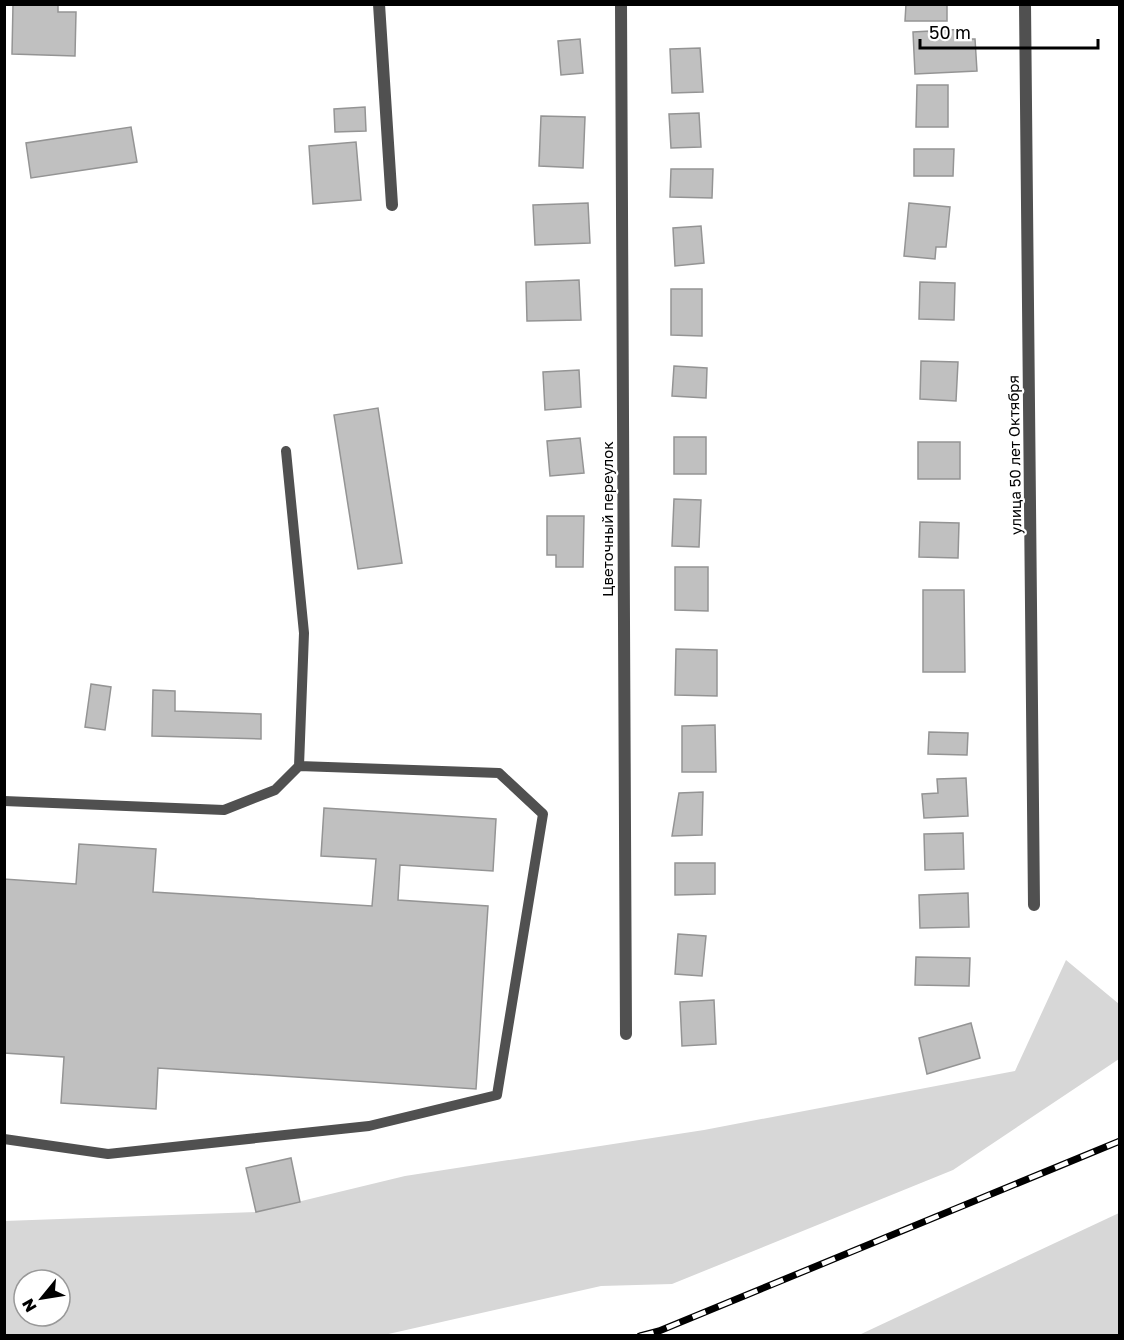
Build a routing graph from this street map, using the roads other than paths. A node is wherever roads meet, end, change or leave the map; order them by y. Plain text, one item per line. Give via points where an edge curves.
1 (379, 4) edge
2 (621, 4) edge
3 (1025, 4) edge
4 (392, 205) dead end
5 (286, 451) dead end
6 (299, 766) junction
7 (4, 801) edge
8 (1034, 905) dead end
9 (626, 1034) dead end
10 (4, 1139) edge

1 - 4 street
2 - 9 street, Цветочный переулок
3 - 8 street, улица 50 лет Октября
5 - 6 lane via 304,633
6 - 7 lane via 275,790 224,810
6 - 10 lane via 499,773 543,813 497,1095 369,1126 108,1154

